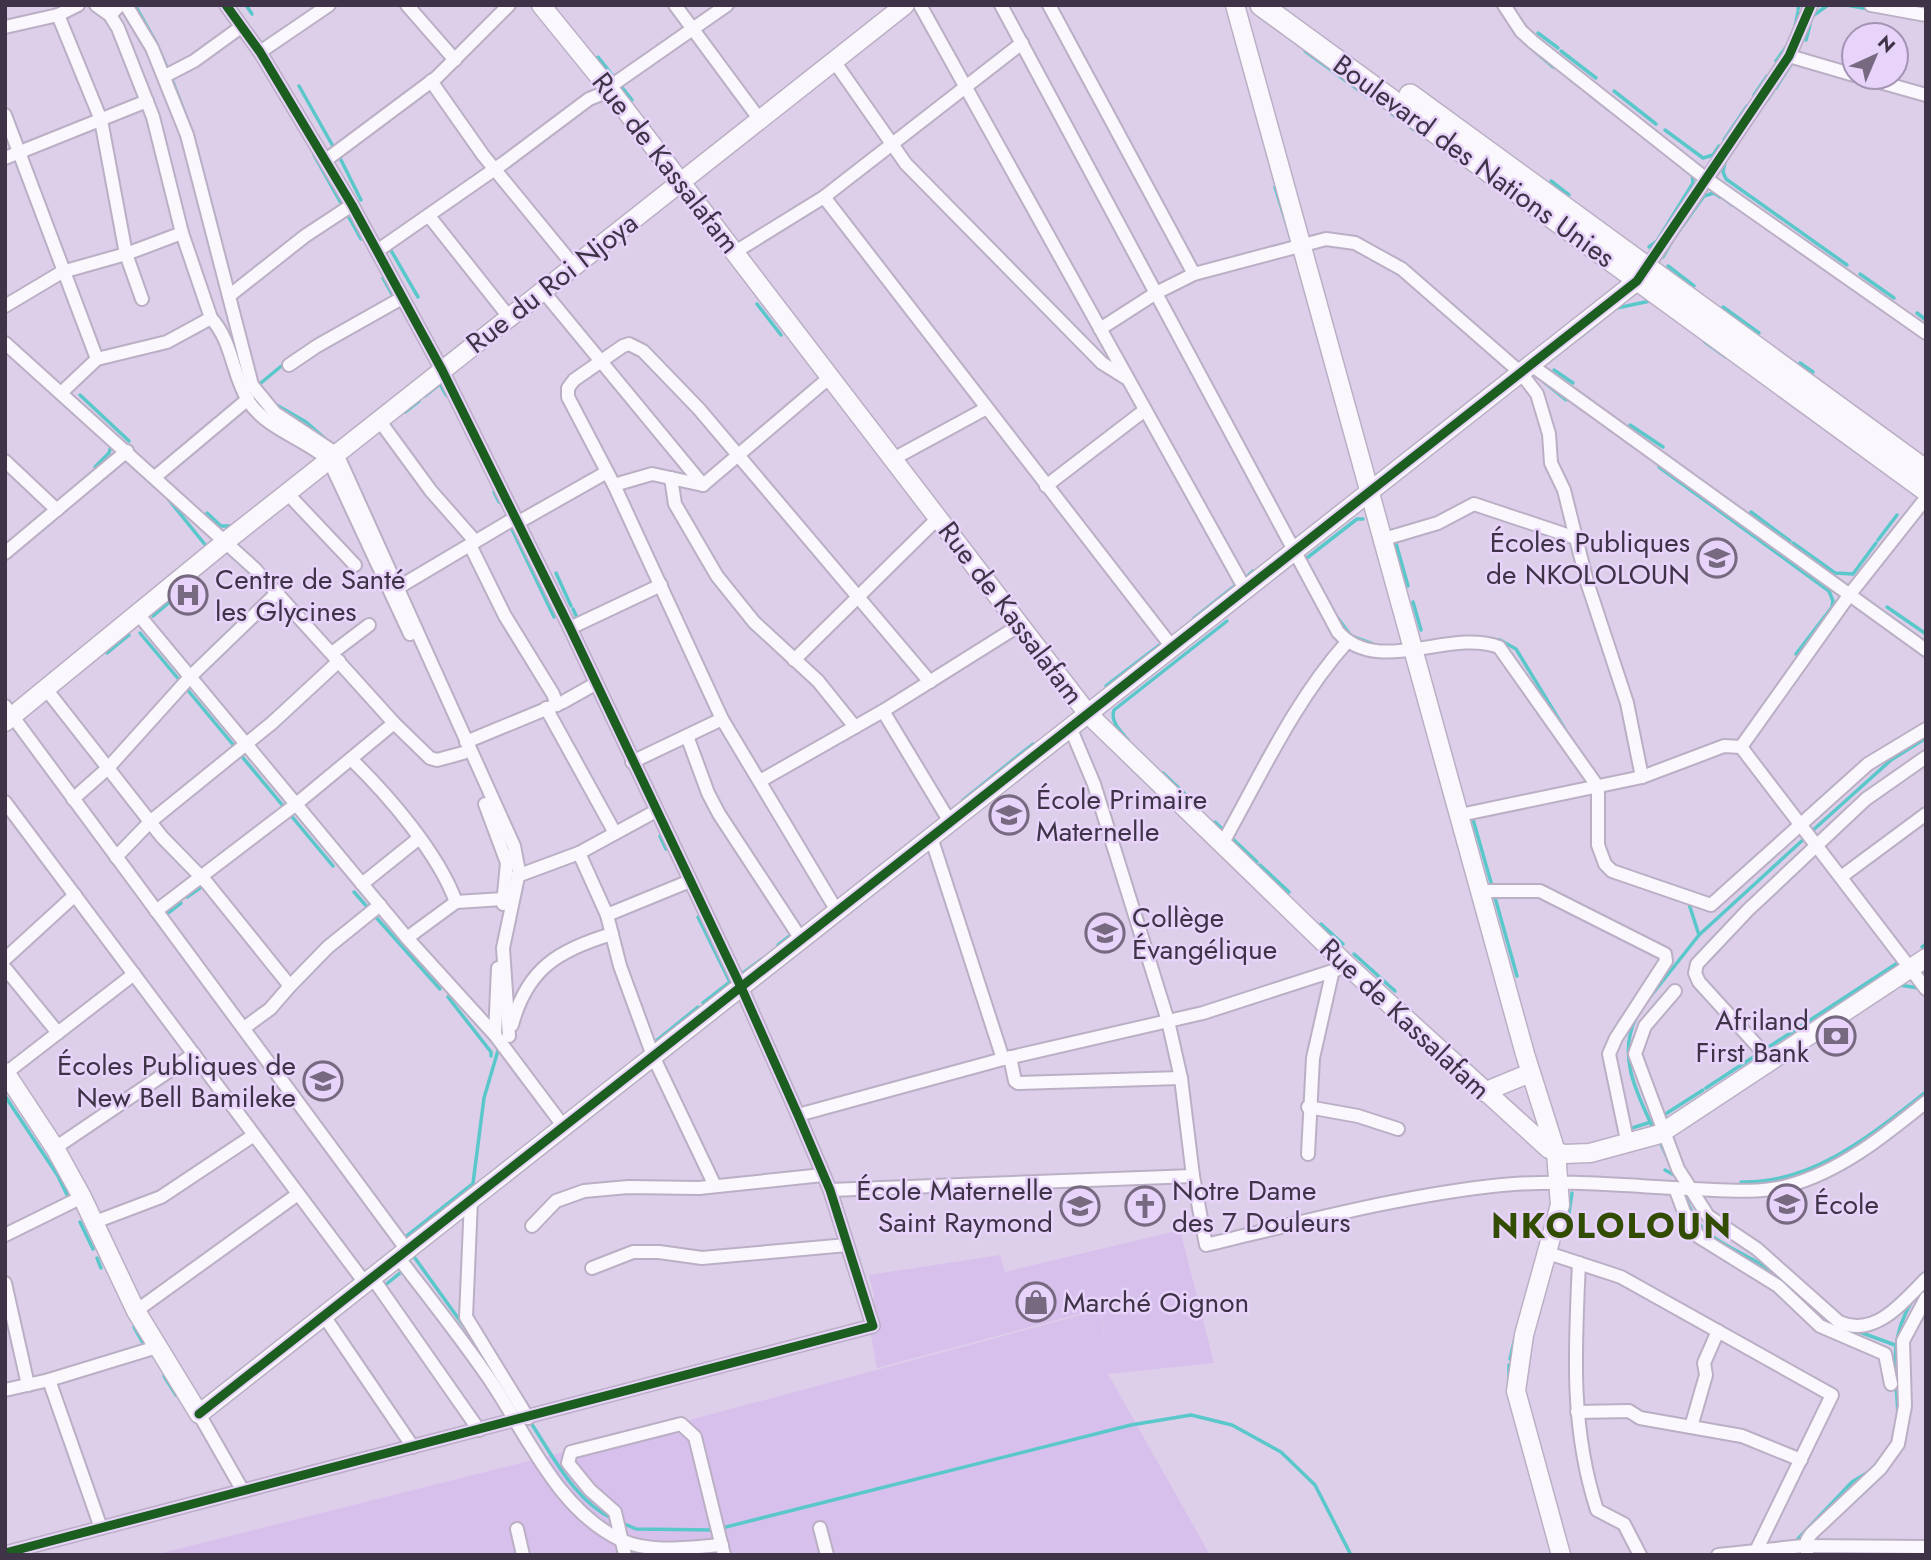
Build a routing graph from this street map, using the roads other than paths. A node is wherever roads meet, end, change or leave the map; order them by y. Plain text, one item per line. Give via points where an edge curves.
1 (78, 5) edge
2 (96, 5) edge
3 (120, 5) edge
4 (125, 5) edge
5 (226, 5) edge
6 (329, 5) edge
7 (407, 5) edge
8 (509, 5) edge
9 (541, 5) edge
10 (676, 5) edge
11 (727, 5) edge
12 (1001, 5) edge
13 (1049, 5) edge
14 (1235, 5) edge
15 (1261, 5) edge
16 (1286, 5) edge
17 (1504, 5) edge
18 (1811, 5) edge
19 (1871, 5) edge
20 (907, 6) edge
21 (58, 15) junction
22 (110, 15) junction
23 (1926, 15) edge
24 (5, 27) edge
25 (241, 27) junction
26 (694, 30) junction
27 (1318, 37) junction
28 (1022, 43) junction
29 (260, 52) junction
30 (1789, 57) junction
31 (455, 60) junction
32 (834, 61) junction
33 (1840, 71) edge
34 (165, 76) junction
35 (431, 82) junction
36 (965, 86) junction
37 (611, 91) junction
38 (147, 102) junction
39 (5, 115) edge
40 (101, 120) junction
41 (760, 120) junction
42 (890, 146) junction
43 (19, 152) junction
44 (5, 158) edge
45 (326, 160) junction
46 (494, 170) junction
47 (1705, 177) junction
48 (681, 182) junction
49 (824, 197) junction
50 (352, 205) junction
51 (429, 216) junction
52 (182, 233) junction
53 (1300, 244) junction
54 (377, 251) junction
55 (735, 252) junction
56 (127, 254) junction
57 (574, 266) junction
58 (62, 272) junction
59 (1194, 274) junction
60 (1642, 274) junction
61 (543, 291) junction
62 (1156, 293) junction
63 (229, 296) junction
64 (402, 298) junction
65 (142, 299) dead end
66 (5, 306) edge
67 (509, 317) junction
68 (211, 318) junction
69 (1100, 329) junction
70 (1926, 333) edge
71 (6, 346) edge
72 (97, 359) junction
73 (601, 360) junction
74 (289, 365) dead end
75 (1526, 369) junction
76 (442, 370) junction
77 (830, 377) junction
78 (1129, 380) junction
79 (61, 393) junction
80 (248, 399) junction
81 (985, 409) junction
82 (1145, 410) junction
83 (379, 420) junction
84 (127, 451) junction
85 (333, 457) junction
86 (739, 458) junction
87 (893, 460) junction
88 (5, 461) edge
89 (1926, 471) edge
90 (607, 472) junction
91 (155, 477) junction
92 (671, 478) junction
93 (614, 485) junction
94 (703, 485) junction
95 (1046, 486) junction
96 (1926, 490) edge
97 (1370, 491) junction
98 (287, 494) junction
99 (1926, 498) edge
100 (57, 510) junction
101 (938, 517) junction
102 (516, 520) junction
103 (1576, 538) junction
104 (1384, 540) junction
105 (225, 542) junction
106 (473, 543) junction
107 (1295, 551) junction
108 (5, 553) edge
109 (355, 565) dead end
110 (661, 585) junction
111 (399, 587) junction
112 (1245, 589) junction
113 (278, 592) junction
114 (1850, 594) junction
115 (858, 596) junction
116 (138, 614) junction
117 (369, 625) dead end
118 (1020, 625) junction
119 (570, 628) junction
120 (1347, 642) junction
121 (1172, 647) junction
122 (1414, 650) junction
123 (1926, 650) edge
124 (335, 657) junction
125 (794, 660) junction
126 (190, 677) junction
127 (930, 682) junction
128 (595, 684) junction
129 (46, 689) junction
130 (551, 706) junction
131 (883, 711) junction
132 (1088, 714) junction
133 (8, 715) edge
134 (722, 719) junction
135 (394, 723) junction
136 (856, 727) junction
137 (1070, 727) junction
138 (1926, 729) edge
139 (687, 736) junction
140 (245, 743) junction
141 (1741, 747) junction
142 (465, 748) junction
143 (1926, 757) edge
144 (351, 758) junction
145 (632, 762) junction
146 (108, 768) junction
147 (1642, 777) junction
148 (760, 782) junction
149 (1598, 787) junction
150 (73, 799) junction
151 (5, 802) edge
152 (295, 805) junction
153 (656, 811) junction
154 (1926, 814) edge
155 (1460, 815) junction
156 (151, 821) junction
157 (950, 822) junction
158 (1801, 825) junction
159 (615, 833) junction
160 (931, 837) junction
161 (418, 839) junction
162 (1816, 845) junction
163 (1221, 846) junction
164 (579, 853) junction
165 (116, 857) junction
166 (517, 876) junction
167 (1841, 877) junction
168 (200, 878) junction
169 (690, 881) junction
170 (362, 884) junction
171 (1480, 891) junction
172 (75, 895) junction
173 (503, 899) junction
174 (456, 902) junction
175 (380, 905) junction
176 (156, 911) junction
177 (837, 911) junction
178 (607, 915) junction
179 (611, 934) junction
180 (407, 938) junction
181 (801, 939) junction
182 (1926, 957) edge
183 (5, 959) edge
184 (5, 968) edge
185 (1910, 968) junction
186 (1340, 970) junction
187 (134, 974) junction
188 (290, 986) junction
189 (741, 987) junction
190 (1926, 989) edge
191 (1675, 991) dead end
192 (1168, 1021) junction
193 (244, 1028) junction
194 (58, 1033) junction
195 (495, 1035) junction
196 (507, 1043) junction
197 (194, 1054) junction
198 (653, 1056) junction
199 (1006, 1058) junction
200 (1771, 1061) junction
201 (1530, 1073) junction
202 (1181, 1078) junction
203 (8, 1080) edge
204 (1484, 1092) junction
205 (1926, 1102) edge
206 (1308, 1107) junction
207 (798, 1115) junction
208 (564, 1127) junction
209 (1398, 1129) dead end
210 (254, 1135) junction
211 (1657, 1135) junction
212 (1628, 1145) junction
213 (55, 1148) junction
214 (1556, 1152) junction
215 (1308, 1154) dead end
216 (823, 1175) junction
217 (1193, 1176) junction
218 (1560, 1180) junction
219 (715, 1186) junction
220 (1673, 1188) junction
221 (1689, 1188) junction
222 (830, 1190) junction
223 (298, 1194) junction
224 (82, 1197) junction
225 (471, 1200) junction
226 (95, 1222) junction
227 (532, 1226) dead end
228 (5, 1235) edge
229 (847, 1245) junction
230 (1548, 1253) junction
231 (402, 1254) junction
232 (1578, 1263) junction
233 (592, 1268) dead end
234 (1926, 1279) edge
235 (369, 1280) junction
236 (5, 1283) edge
237 (1926, 1298) edge
238 (136, 1311) junction
239 (324, 1316) junction
240 (1718, 1331) junction
241 (156, 1347) junction
242 (49, 1380) junction
243 (1891, 1384) dead end
244 (28, 1385) junction
245 (5, 1390) edge
246 (1577, 1412) junction
247 (199, 1414) junction
248 (522, 1419) junction
249 (1690, 1427) junction
250 (478, 1430) junction
251 (413, 1447) junction
252 (1801, 1460) junction
253 (243, 1491) junction
254 (101, 1528) junction
255 (820, 1528) dead end
256 (516, 1529) dead end
257 (621, 1537) junction
258 (722, 1547) edge
259 (1926, 1548) edge
260 (1803, 1549) edge
261 (1756, 1551) junction
262 (5, 1553) edge
263 (523, 1555) edge
264 (625, 1555) edge
265 (827, 1555) edge
266 (1561, 1555) edge
267 (1640, 1555) edge
268 (1718, 1555) edge

1 - 21 street
2 - 22 street
3 - 22 street
4 - 34 street
5 - 25 street
6 - 29 street
7 - 31 street
8 - 31 street
9 - 37 street, Rue de Kassalafam
10 - 26 street
11 - 26 street
12 - 28 street
13 - 59 street
14 - 53 street
15 - 27 main road, Boulevard des Nations Unies
16 - 27 main road, Boulevard des Nations Unies
17 - 47 street via 1533,42
18 - 30 street
19 - 23 street
20 - 32 street, Rue du Roi Njoya
20 - 36 street
21 - 24 street
21 - 40 street
22 - 38 street
25 - 29 street
25 - 34 street
26 - 37 street via 669,43
26 - 41 street
27 - 60 main road, Boulevard des Nations Unies
28 - 36 street
28 - 62 street
29 - 45 street
30 - 33 street
30 - 47 street
31 - 35 street
32 - 41 street, Rue du Roi Njoya
32 - 42 street
34 - 63 street via 193,154
35 - 45 street
35 - 46 street
36 - 42 street
36 - 69 street
37 - 46 street via 589,99
37 - 48 street, Rue de Kassalafam
38 - 40 street
38 - 52 street
39 - 43 street
40 - 43 street
40 - 56 street
41 - 48 street, Rue du Roi Njoya
42 - 49 street
42 - 78 street via 1102,363
43 - 44 street
43 - 58 street
45 - 50 street
46 - 51 street
46 - 57 street
47 - 60 street
47 - 70 street
48 - 55 street, Rue de Kassalafam
48 - 57 street, Rue du Roi Njoya
49 - 55 street
49 - 81 street
50 - 54 street
50 - 63 street
51 - 54 street
51 - 67 street
52 - 56 street
52 - 68 street
53 - 59 street
53 - 75 street via 1346,240 1388,259
53 - 97 street
54 - 64 street
55 - 77 street, Rue de Kassalafam
56 - 58 street
56 - 65 street
57 - 61 street, Rue du Roi Njoya
58 - 66 street
58 - 72 street
59 - 62 street
60 - 75 street
60 - 89 main road, Boulevard des Nations Unies
60 - 96 main road, Boulevard des Nations Unies
61 - 67 street, Rue du Roi Njoya
61 - 73 street
62 - 69 street
62 - 107 street
63 - 85 street via 256,392 275,413
64 - 74 street
64 - 76 street
67 - 76 street, Rue du Roi Njoya
68 - 72 street via 167,342
68 - 80 street via 223,335
69 - 78 street
71 - 79 street
72 - 79 street
73 - 86 street via 629,344 643,351
73 - 90 street via 574,380 568,397
73 - 94 street
75 - 97 street
75 - 103 street via 1544,412 1551,463 1561,480
75 - 114 street
76 - 83 street, Rue du Roi Njoya
76 - 102 street
77 - 86 street
77 - 87 street, Rue de Kassalafam
78 - 82 street
79 - 84 street
80 - 85 street via 258,413
80 - 91 street
81 - 87 street
81 - 95 street
82 - 95 street
82 - 112 street
83 - 85 street, Rue du Roi Njoya
83 - 106 street
84 - 91 street
84 - 100 street
85 - 98 street, Rue du Roi Njoya
85 - 111 street
85 - 142 street
86 - 94 street
86 - 115 street
87 - 101 street, Rue de Kassalafam
88 - 100 street
90 - 93 street
90 - 102 street
91 - 105 street
92 - 93 street via 652,474
92 - 94 street
92 - 125 street via 675,504 717,576 759,627
93 - 110 street
95 - 121 street
97 - 104 street
97 - 107 street
98 - 105 street, Rue du Roi Njoya
98 - 109 street
99 - 114 street
100 - 108 street
101 - 115 street
101 - 118 street, Rue de Kassalafam
102 - 106 street
102 - 119 street
103 - 104 street via 1474,503 1438,523
103 - 147 street via 1627,703
104 - 122 street
105 - 113 street
105 - 116 street, Rue du Roi Njoya
106 - 111 street
106 - 130 street via 505,616 553,694
107 - 112 street
107 - 120 street
110 - 119 street
110 - 134 street
111 - 142 street
112 - 121 street
113 - 124 street
113 - 126 street
114 - 123 street
114 - 141 street
115 - 125 street
115 - 127 street
116 - 126 street
116 - 129 street, Rue du Roi Njoya
117 - 124 street
118 - 127 street
118 - 132 street, Rue de Kassalafam
119 - 128 street
120 - 122 street via 1361,650
120 - 163 street via 1300,707
121 - 132 street
122 - 149 street via 1476,642 1499,648
122 - 155 street
124 - 135 street
124 - 140 street via 272,723
125 - 136 street
126 - 140 street
126 - 146 street
127 - 131 street
128 - 130 street
128 - 145 street
129 - 133 street, Rue du Roi Njoya
129 - 146 street
130 - 142 street
130 - 159 street
131 - 136 street
131 - 157 street
132 - 137 street
132 - 163 street, Rue de Kassalafam
133 - 150 street
134 - 139 street
134 - 148 street
135 - 142 street via 430,758 437,760
135 - 144 street
136 - 148 street
137 - 157 street
137 - 192 street via 1094,783
138 - 158 street via 1878,756
139 - 145 street
139 - 181 street via 719,814
140 - 152 street
140 - 156 street
141 - 147 street via 1724,746
141 - 158 street
142 - 166 street via 514,846
142 - 173 street via 505,850
143 - 162 street via 1874,792
144 - 152 street
144 - 161 street
145 - 153 street
146 - 150 street
146 - 156 street
147 - 149 street
148 - 177 street
149 - 155 street
149 - 158 street via 1598,845 1605,864 1623,877 1706,905 1719,900
150 - 165 street
151 - 172 street
152 - 168 street
152 - 170 street
153 - 159 street
153 - 169 street
154 - 167 street
155 - 171 street
156 - 165 street
156 - 168 street
157 - 160 street
158 - 162 street
159 - 164 street
160 - 177 street
160 - 199 street
161 - 170 street
161 - 174 street via 448,880
162 - 167 street
162 - 200 street via 1714,943 1695,972
163 - 186 street, Rue de Kassalafam
164 - 166 street
164 - 178 street
165 - 176 street
166 - 196 street via 503,948
167 - 185 street
168 - 176 street
168 - 188 street
169 - 178 street
169 - 189 street
170 - 175 street
171 - 201 street
171 - 212 street via 1540,891 1665,954 1666,961 1609,1055
172 - 183 street
172 - 187 street
173 - 174 street
173 - 195 street
174 - 180 street
175 - 180 street
175 - 188 street via 328,947
176 - 193 street
177 - 181 street
178 - 179 street
179 - 196 street via 564,952 541,968 523,995
179 - 198 street
180 - 195 street
181 - 189 street
182 - 185 street
184 - 194 street
185 - 190 street
185 - 200 street
186 - 192 street
186 - 204 street, Rue de Kassalafam
186 - 206 street via 1313,1058
187 - 194 street
187 - 197 street
188 - 193 street
189 - 198 street
189 - 207 street
191 - 211 street via 1645,1026 1635,1054
192 - 199 street
192 - 202 street
193 - 231 street
194 - 203 street
195 - 196 street
196 - 208 street
197 - 210 street
197 - 213 street
198 - 208 street
198 - 219 street
199 - 202 street via 1018,1083
199 - 207 street
200 - 211 street
201 - 204 street
201 - 214 street
202 - 217 street
203 - 213 street
204 - 214 street, Rue de Kassalafam
205 - 221 street via 1860,1152 1808,1179 1764,1189
206 - 209 street
206 - 215 street
207 - 216 street
208 - 225 street
210 - 223 street
210 - 226 street via 161,1198
211 - 212 street
211 - 221 street
212 - 214 street via 1590,1153
213 - 224 street
214 - 218 street
216 - 219 street
216 - 222 street
217 - 218 street via 1206,1245 1462,1190
217 - 222 street
218 - 220 street
218 - 230 street via 1560,1205
219 - 227 street via 584,1191 556,1201
220 - 221 street
220 - 243 street via 1699,1237 1778,1286 1820,1326 1885,1354
221 - 234 street via 1708,1216 1757,1249 1849,1327 1872,1324 1887,1316
222 - 229 street
223 - 235 street
223 - 238 street
224 - 226 street
224 - 228 street
225 - 231 street
225 - 248 street via 466,1317
226 - 238 street
229 - 233 street via 702,1258 633,1252
229 - 248 street via 871,1329
230 - 232 street
230 - 266 street via 1524,1335 1516,1391
231 - 235 street
231 - 248 street
232 - 240 street via 1621,1277
232 - 246 street
235 - 239 street
235 - 250 street
236 - 244 street
237 - 260 street via 1903,1341 1905,1406 1898,1444 1880,1469 1811,1534
238 - 241 street
239 - 247 street
239 - 251 street
240 - 249 street via 1704,1363 1706,1374
240 - 252 street via 1832,1395
241 - 242 street
241 - 247 street
242 - 244 street
242 - 254 street
244 - 245 street
246 - 249 street via 1629,1411 1640,1418
246 - 267 street via 1584,1468 1597,1510 1624,1524
247 - 253 street
248 - 250 street
248 - 257 street via 565,1492 585,1515
249 - 252 street via 1742,1436
250 - 251 street
251 - 253 street
252 - 261 street
253 - 254 street
254 - 262 street
255 - 265 street
256 - 263 street
257 - 258 street via 661,1548
257 - 258 street via 615,1512 568,1463 572,1452 681,1424 695,1437
257 - 264 street
259 - 260 street
260 - 261 street
261 - 268 street

